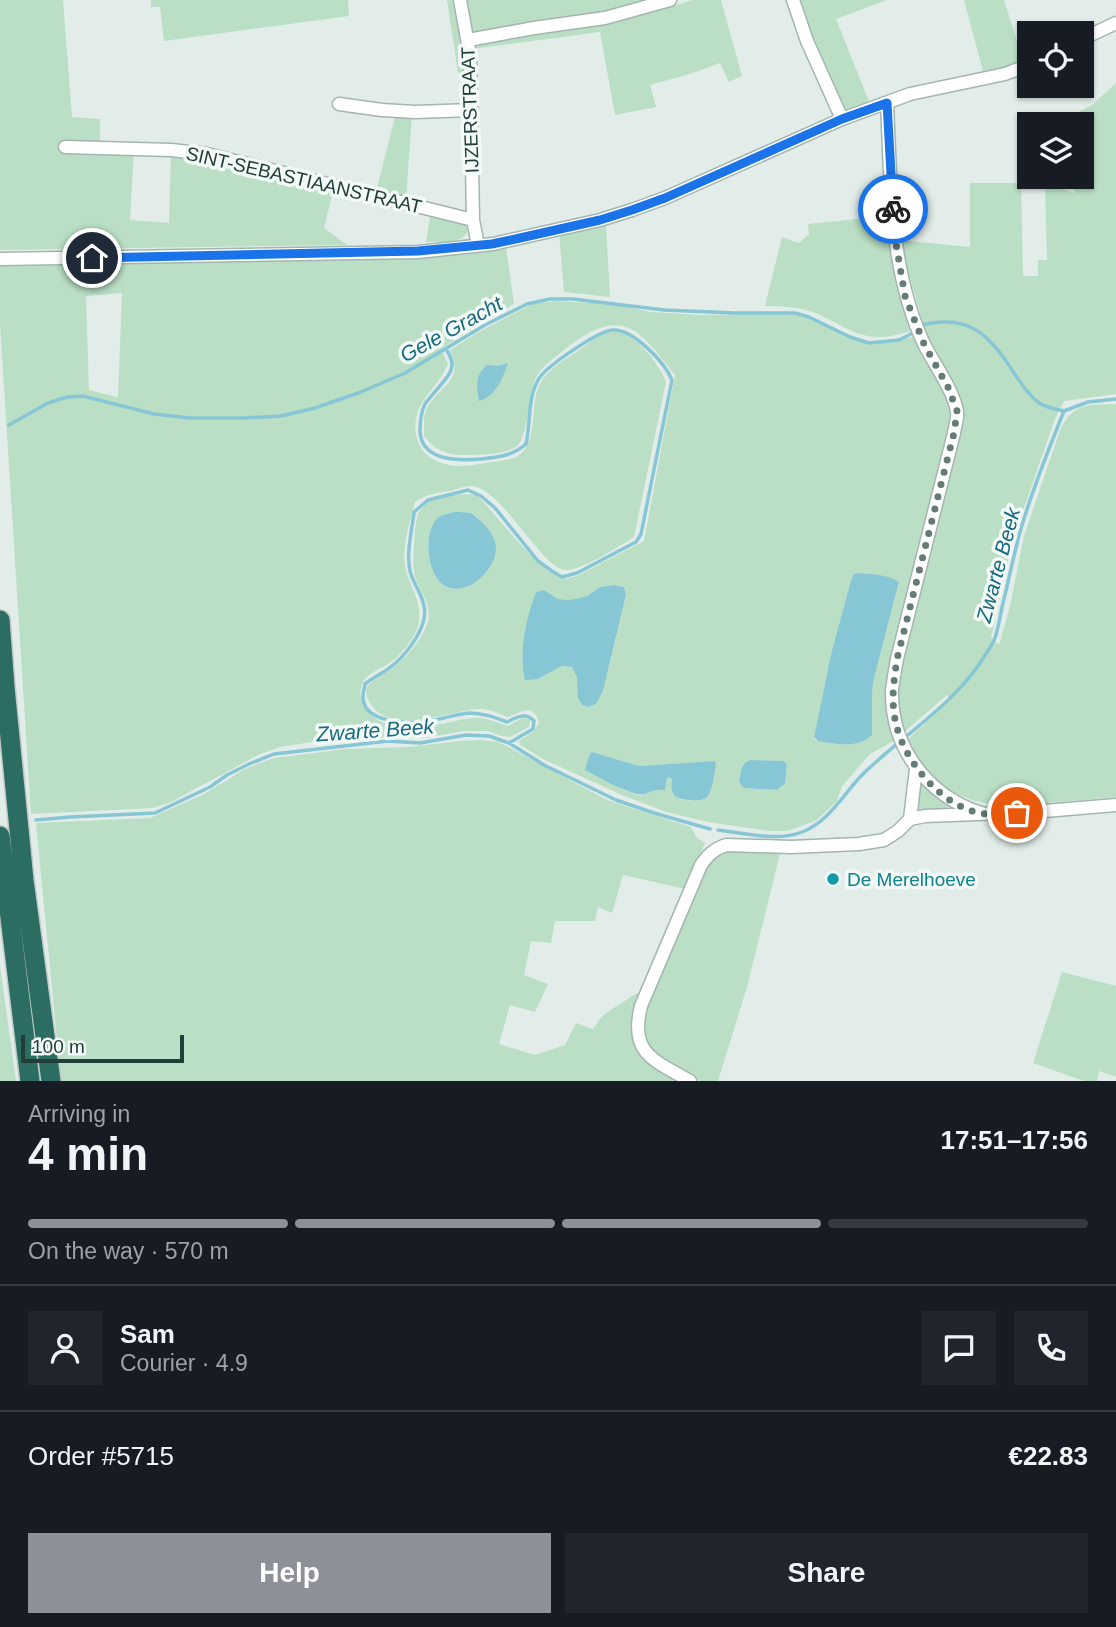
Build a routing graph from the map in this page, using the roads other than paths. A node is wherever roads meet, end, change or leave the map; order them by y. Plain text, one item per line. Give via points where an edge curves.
1 (460, 0) edge
2 (670, 0) edge
3 (793, 0) edge
4 (1116, 23) edge
5 (1094, 33) edge
6 (468, 40) junction
7 (1017, 70) edge
8 (887, 103) junction
9 (339, 104) dead end
10 (472, 110) junction
11 (842, 119) junction
12 (65, 147) dead end
13 (473, 220) junction
14 (478, 245) junction
15 (0, 259) edge
16 (0, 620) edge
17 (916, 769) junction
18 (1116, 805) edge
19 (981, 813) junction
20 (910, 819) junction
21 (0, 836) edge
22 (30, 1081) edge
23 (51, 1081) edge
24 (690, 1081) edge

1 - 6 street, IJZERSTRAAT
2 - 6 street via 605,18
3 - 11 street
4 - 5 street
6 - 10 street, IJZERSTRAAT
7 - 8 street
8 - 11 street
8 - 17 street via 894,232 905,296 957,411 892,691 901,741
9 - 10 street via 404,111
10 - 13 street, IJZERSTRAAT
11 - 14 street via 632,210 547,233
12 - 13 street, SINT-SEBASTIAANSTRAAT via 207,155
13 - 14 street
14 - 15 street via 418,251
16 - 23 highway via 24,880
17 - 19 street via 940,793
17 - 20 street
18 - 19 street
19 - 20 street
20 - 24 street via 891,836 871,843 726,845 708,855 637,1023 647,1054
21 - 22 highway

